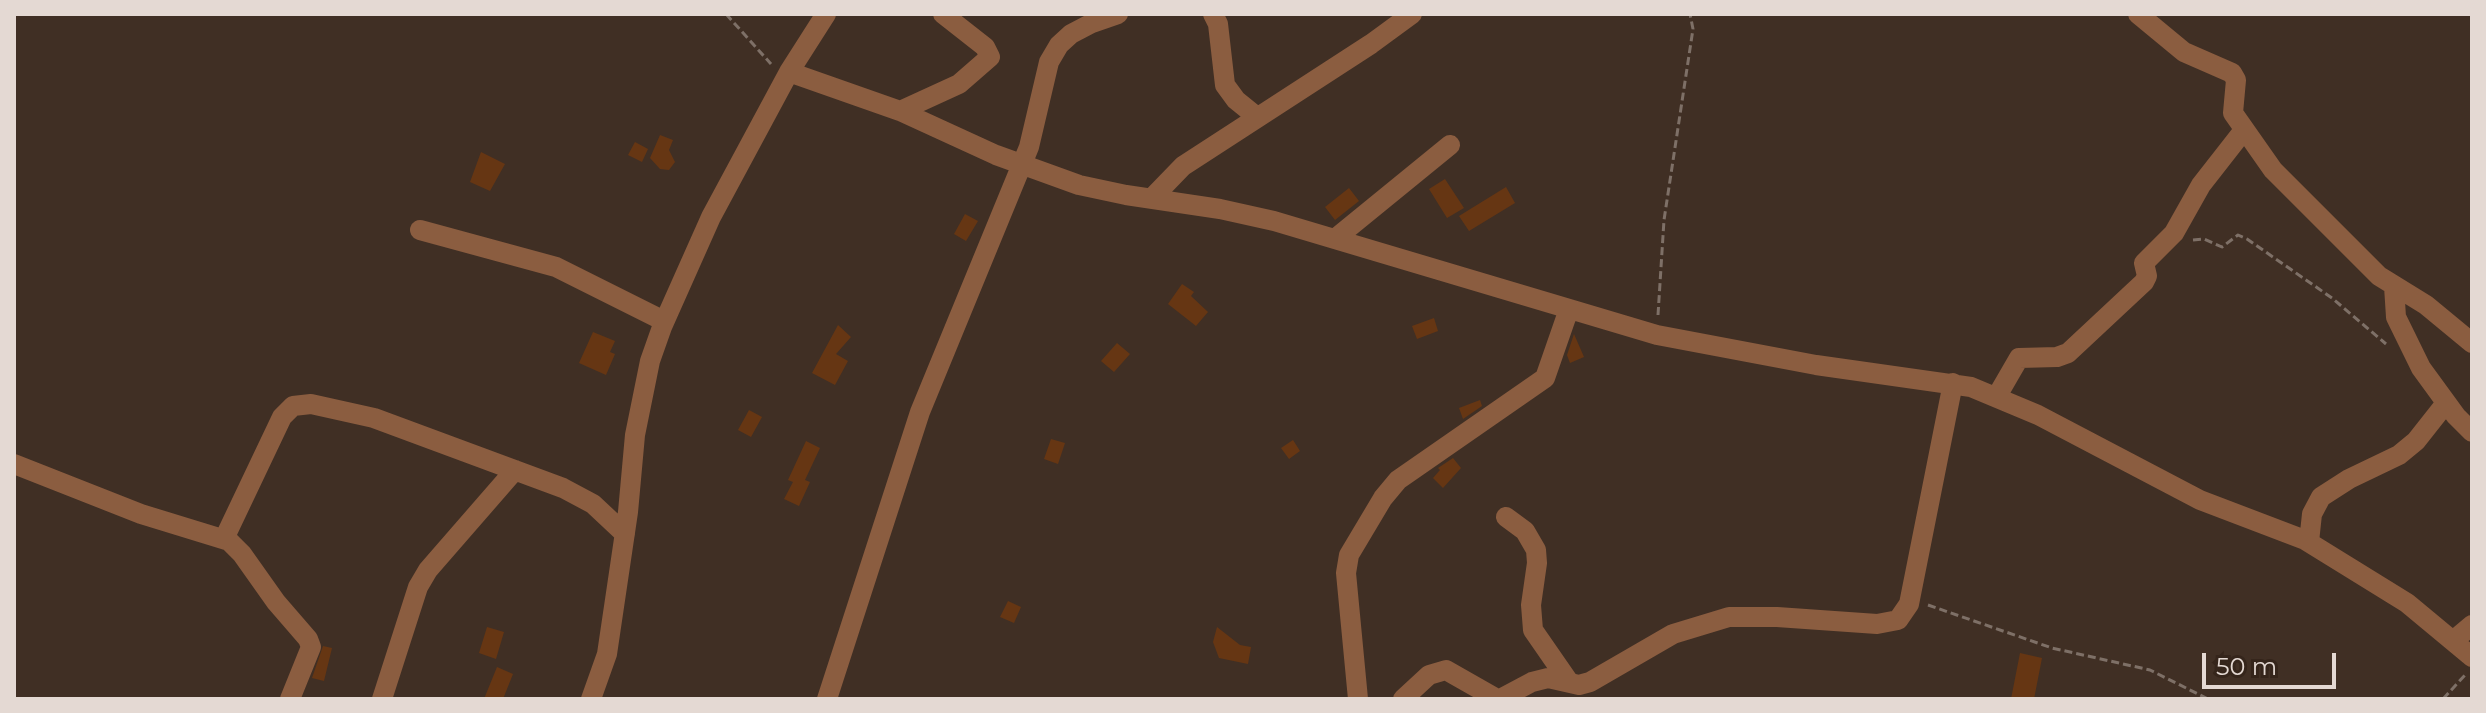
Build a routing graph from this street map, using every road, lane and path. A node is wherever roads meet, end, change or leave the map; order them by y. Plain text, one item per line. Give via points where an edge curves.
1 (726, 14) edge
2 (826, 14) edge
3 (943, 14) edge
4 (1118, 14) edge
5 (1213, 14) edge
6 (1412, 14) edge
7 (1690, 14) edge
8 (2138, 14) edge
9 (787, 75) junction
10 (900, 111) junction
11 (1257, 117) junction
12 (2244, 130) junction
13 (1450, 145) dead end
14 (1021, 164) junction
15 (1152, 198) junction
16 (420, 230) dead end
17 (1336, 238) junction
18 (2165, 244) junction
19 (2394, 286) junction
20 (1569, 309) junction
21 (664, 321) junction
22 (1657, 335) junction
23 (2472, 343) edge
24 (2392, 349) dead end
25 (1953, 383) junction
26 (1997, 396) junction
27 (2446, 403) junction
28 (2472, 432) edge
29 (14, 464) edge
30 (515, 470) junction
31 (1506, 517) dead end
32 (625, 534) junction
33 (224, 539) junction
34 (2309, 542) junction
35 (1910, 599) junction
36 (2472, 625) edge
37 (2453, 641) junction
38 (2472, 657) edge
39 (2472, 667) edge
40 (1569, 682) junction
41 (290, 699) edge
42 (382, 699) edge
43 (591, 699) edge
44 (827, 699) edge
45 (1358, 699) edge
46 (1403, 699) edge
47 (1498, 699) edge
48 (2208, 699) edge
49 (2443, 699) edge

1 - 9 path
2 - 9 street
3 - 10 street via 985,47 990,57 959,84
4 - 14 street via 1081,28 1059,45 1049,62
5 - 11 street via 1225,85
6 - 11 street
7 - 22 path via 1693,29 1664,220
8 - 12 street via 2184,52 2232,73 2233,113
9 - 10 street
9 - 21 street via 711,217
10 - 14 street
11 - 15 street via 1183,166
12 - 18 street via 2201,185
12 - 19 street via 2297,196
13 - 17 street
14 - 15 street via 1090,188
14 - 44 street via 920,412
15 - 17 street
16 - 21 street via 556,267
17 - 20 street
18 - 24 path via 2204,239 2222,247 2241,236 2332,298
18 - 26 street via 2144,263 2144,282 2068,353 2019,358
19 - 23 street
19 - 27 street via 2396,317 2421,368
20 - 22 street
20 - 45 street via 1545,378 1398,480 1349,555 1346,573
21 - 32 street via 635,435
22 - 25 street via 1816,365
25 - 26 street
25 - 35 street
26 - 34 street via 2200,500
27 - 28 street
27 - 34 street via 2399,455 2321,497 2312,514
29 - 33 street via 141,514
30 - 32 street via 581,496
30 - 33 street via 374,418 311,404 293,406 282,417
30 - 42 street via 418,587
31 - 40 street via 1525,531 1536,550 1533,630
32 - 43 street via 607,654
33 - 41 street via 242,554 308,639 309,656
34 - 37 street via 2383,587
35 - 40 street via 1904,615 1889,624 1749,616 1708,621 1673,634 1590,682
35 - 48 path via 2052,648 2150,670
36 - 37 street
37 - 38 street
39 - 49 path
40 - 47 street via 1541,680
46 - 47 street via 1429,675 1446,670

